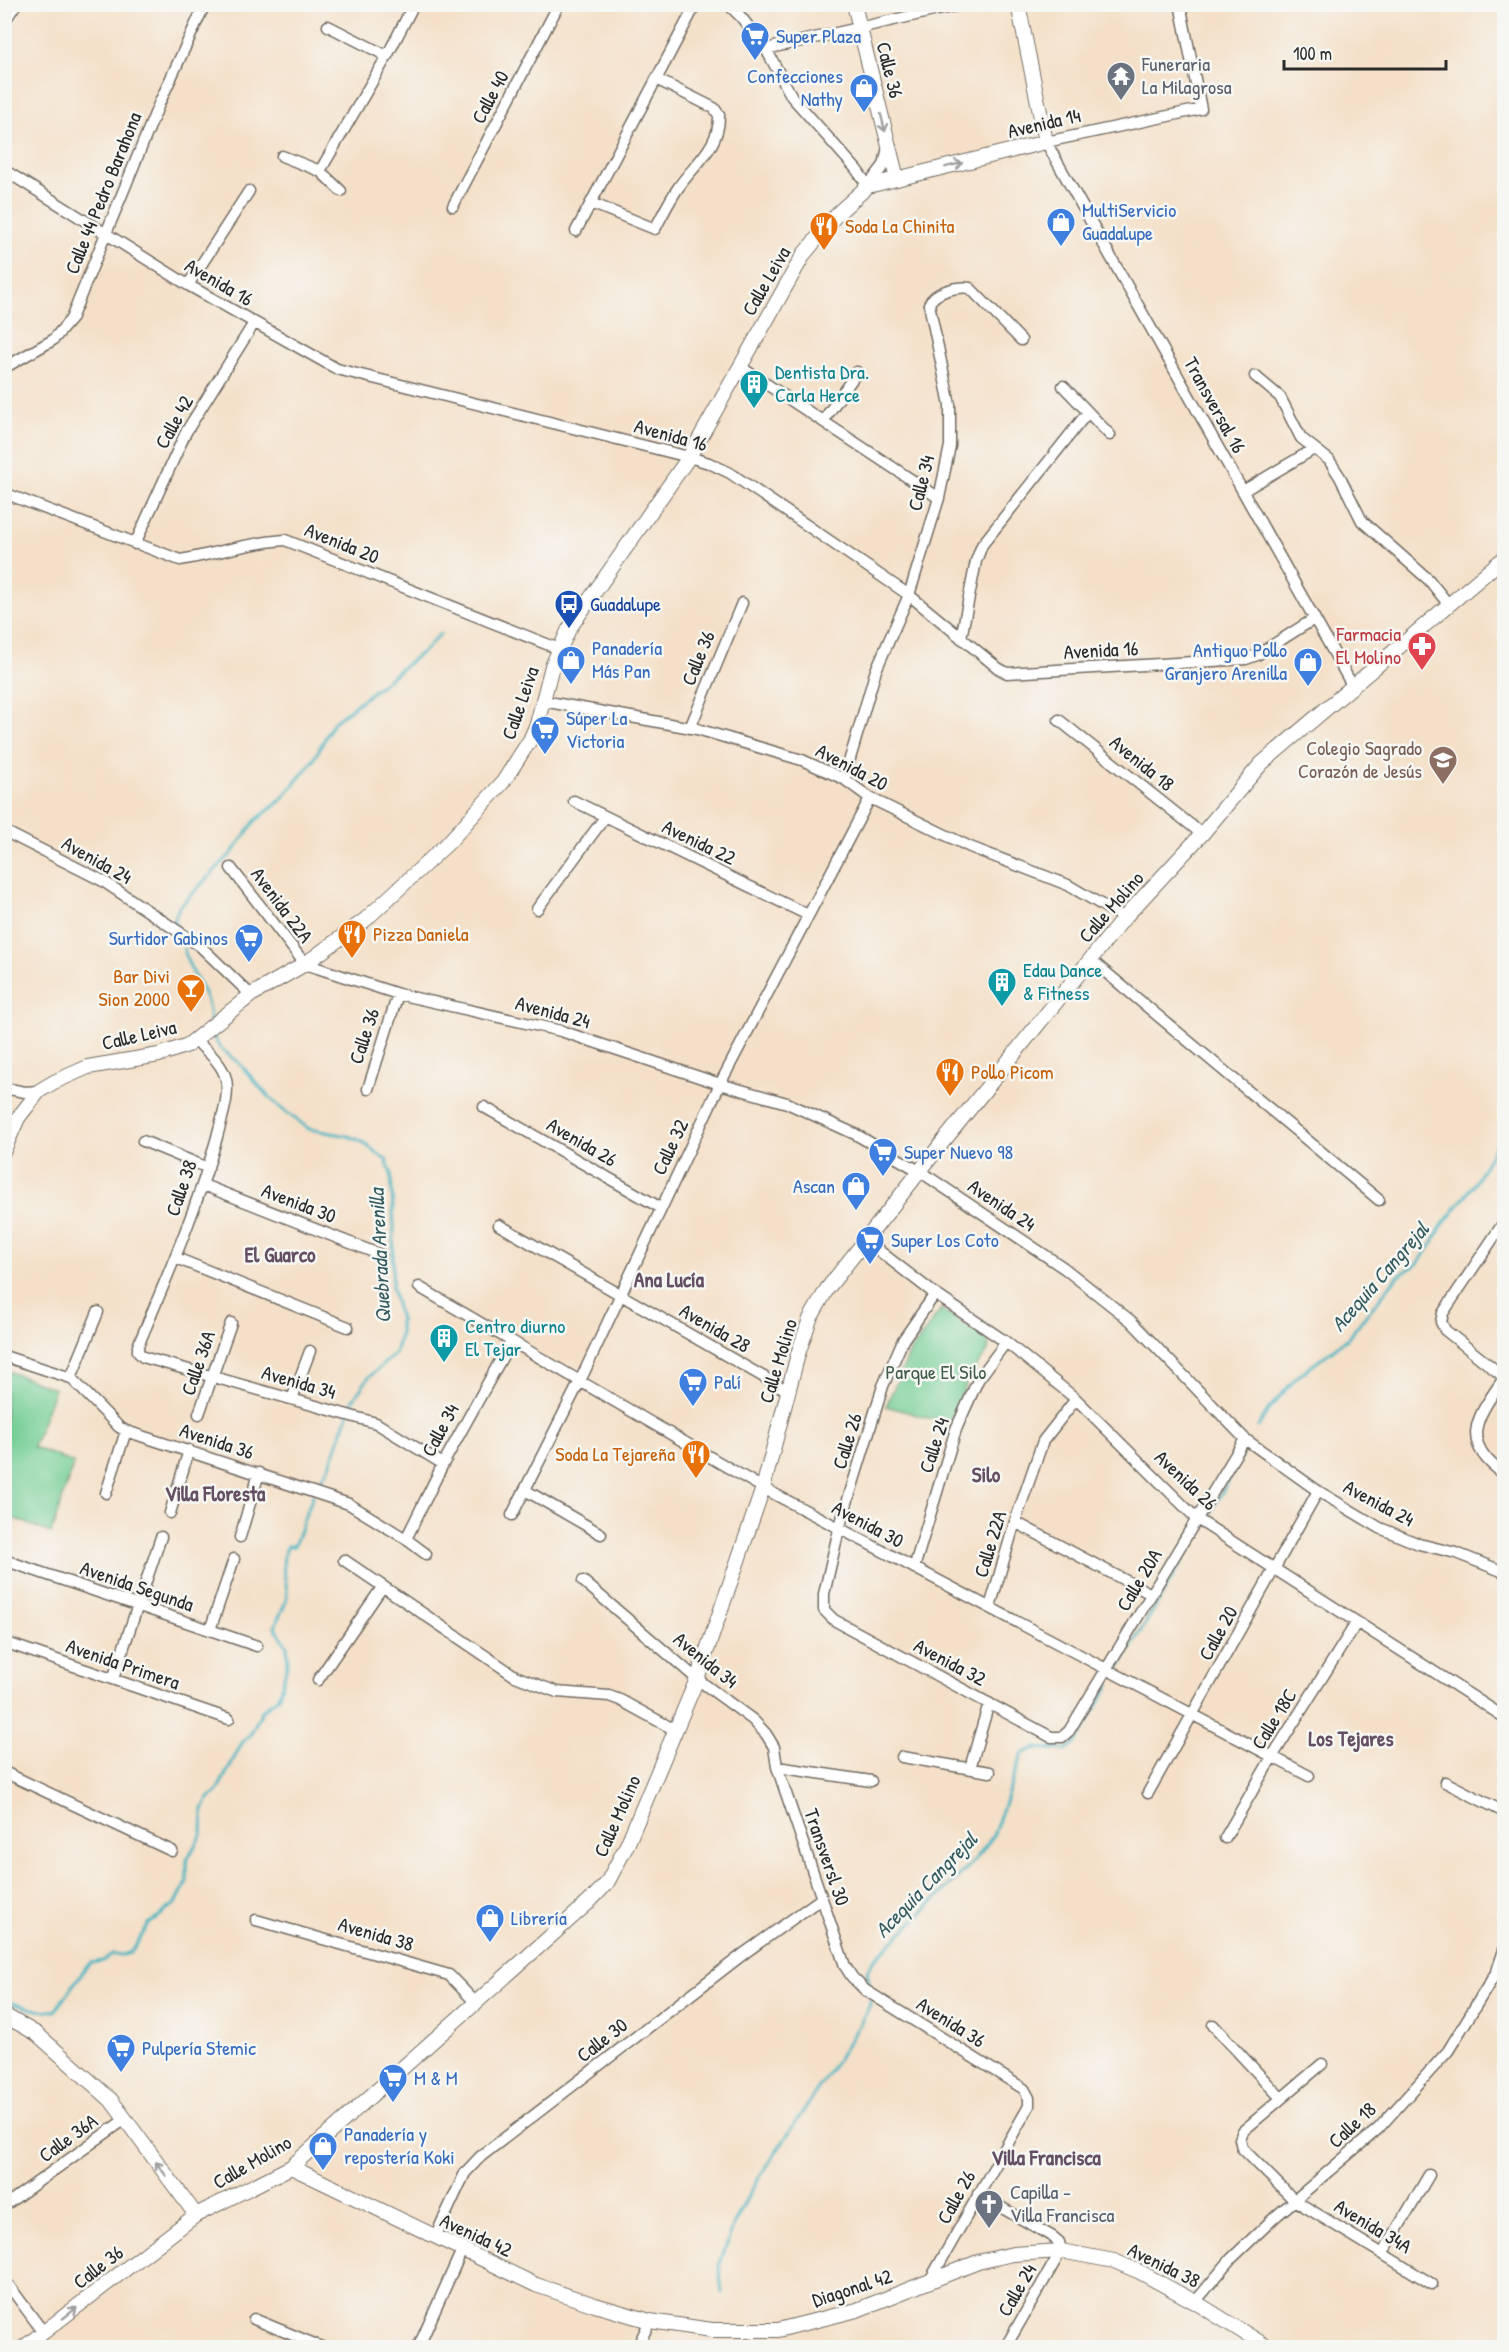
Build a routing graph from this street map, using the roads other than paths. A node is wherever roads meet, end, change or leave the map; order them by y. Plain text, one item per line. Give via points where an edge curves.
1 (16, 4) edge
2 (205, 4) edge
3 (414, 4) edge
4 (560, 4) edge
5 (696, 4) edge
6 (728, 4) edge
7 (854, 4) edge
8 (964, 4) edge
9 (1018, 4) edge
10 (1180, 4) edge
11 (4, 22) edge
12 (328, 26) dead end
13 (859, 27) junction
14 (766, 49) junction
15 (387, 57) junction
16 (656, 79) junction
17 (1046, 142) junction
18 (888, 145) junction
19 (282, 156) dead end
20 (4, 170) edge
21 (320, 171) junction
22 (897, 179) junction
23 (868, 186) junction
24 (249, 191) dead end
25 (341, 191) dead end
26 (591, 203) junction
27 (453, 206) dead end
28 (655, 229) junction
29 (576, 231) dead end
30 (105, 233) junction
31 (666, 234) dead end
32 (188, 285) junction
33 (254, 323) junction
34 (1021, 340) dead end
35 (739, 366) junction
36 (4, 368) edge
37 (857, 372) dead end
38 (1255, 376) dead end
39 (1063, 386) dead end
40 (1088, 412) junction
41 (823, 421) junction
42 (1110, 435) dead end
43 (1314, 449) junction
44 (689, 457) junction
45 (1243, 491) junction
46 (4, 494) edge
47 (939, 498) junction
48 (135, 544) junction
49 (1504, 558) edge
50 (909, 595) junction
51 (742, 603) dead end
52 (1449, 605) junction
53 (1314, 619) junction
54 (962, 638) junction
55 (559, 649) junction
56 (1352, 685) junction
57 (543, 700) junction
58 (1059, 720) dead end
59 (690, 728) junction
60 (844, 779) junction
61 (870, 798) junction
62 (574, 801) dead end
63 (605, 817) junction
64 (4, 831) edge
65 (1202, 834) junction
66 (231, 868) dead end
67 (537, 909) dead end
68 (808, 915) junction
69 (1124, 918) junction
70 (1091, 960) junction
71 (304, 964) junction
72 (398, 994) junction
73 (251, 995) junction
74 (195, 1040) junction
75 (720, 1084) junction
76 (4, 1088) edge
77 (368, 1089) dead end
78 (39, 1091) junction
79 (484, 1107) dead end
80 (143, 1141) dead end
81 (4, 1150) edge
82 (208, 1168) junction
83 (921, 1172) junction
84 (203, 1185) junction
85 (1379, 1200) dead end
86 (661, 1208) junction
87 (1504, 1222) edge
88 (498, 1225) dead end
89 (865, 1240) junction
90 (381, 1255) dead end
91 (176, 1258) junction
92 (418, 1287) dead end
93 (935, 1294) junction
94 (620, 1295) junction
95 (98, 1312) dead end
96 (231, 1323) dead end
97 (348, 1327) dead end
98 (511, 1341) junction
99 (1006, 1342) junction
100 (310, 1351) dead end
101 (138, 1352) joint
102 (4, 1356) edge
103 (212, 1376) junction
104 (71, 1378) junction
105 (1504, 1378) edge
106 (580, 1381) junction
107 (788, 1391) junction
108 (292, 1399) junction
109 (1076, 1399) junction
110 (199, 1414) dead end
111 (126, 1431) junction
112 (1245, 1439) junction
113 (189, 1450) junction
114 (443, 1464) junction
115 (259, 1473) junction
116 (1504, 1474) edge
117 (763, 1488) junction
118 (525, 1490) junction
119 (1318, 1491) junction
120 (106, 1493) dead end
121 (170, 1513) dead end
122 (512, 1515) dead end
123 (1197, 1519) junction
124 (1015, 1522) junction
125 (839, 1529) junction
126 (601, 1534) dead end
127 (161, 1537) dead end
128 (240, 1537) dead end
129 (406, 1539) junction
130 (426, 1554) dead end
131 (4, 1560) edge
132 (234, 1560) dead end
133 (344, 1560) dead end
134 (914, 1568) junction
135 (1274, 1568) junction
136 (1504, 1572) edge
137 (583, 1581) dead end
138 (383, 1586) junction
139 (1151, 1594) junction
140 (138, 1605) junction
141 (990, 1607) junction
142 (824, 1610) joint
143 (1357, 1622) junction
144 (210, 1630) junction
145 (4, 1642) edge
146 (257, 1646) dead end
147 (1107, 1671) junction
148 (697, 1678) junction
149 (113, 1679) junction
150 (318, 1680) dead end
151 (988, 1703) junction
152 (1192, 1715) junction
153 (1504, 1717) edge
154 (229, 1719) dead end
155 (675, 1730) junction
156 (1062, 1737) joint
157 (774, 1747) joint
158 (902, 1757) dead end
159 (1272, 1757) junction
160 (777, 1767) junction
161 (970, 1768) junction
162 (4, 1772) edge
163 (990, 1772) dead end
164 (1309, 1776) dead end
165 (871, 1781) dead end
166 (1445, 1782) dead end
167 (1148, 1793) dead end
168 (1504, 1812) edge
169 (1225, 1838) dead end
170 (172, 1851) dead end
171 (822, 1898) junction
172 (256, 1920) dead end
173 (1504, 1950) edge
174 (852, 1977) joint
175 (476, 2003) junction
176 (4, 2015) edge
177 (1213, 2025) dead end
178 (1322, 2064) dead end
179 (1029, 2098) joint
180 (1281, 2098) junction
181 (123, 2120) junction
182 (291, 2167) junction
183 (1429, 2175) dead end
184 (978, 2194) junction
185 (1294, 2200) junction
186 (6, 2203) edge
187 (196, 2216) junction
188 (435, 2237) junction
189 (462, 2250) junction
190 (1061, 2251) junction
191 (1383, 2253) junction
192 (4, 2279) edge
193 (929, 2282) junction
194 (1432, 2284) dead end
195 (1195, 2302) junction
196 (254, 2319) dead end
197 (650, 2321) junction
198 (44, 2333) junction
199 (23, 2348) edge
200 (324, 2348) edge
201 (418, 2348) edge
202 (637, 2348) edge
203 (1005, 2348) edge
204 (1269, 2348) edge

1 - 11 street
2 - 30 street, Calle 44 Pedro Barahona
3 - 15 street
4 - 27 street, Calle 40
5 - 16 street
6 - 14 street
7 - 13 main road, Calle 36
8 - 13 street
9 - 17 main road
10 - 17 street, Avenida 14 via 1201,109
12 - 15 street
13 - 14 street
13 -> 18 main road, Calle 36
14 - 23 street via 792,98
15 - 21 street
16 - 26 street
16 - 28 street via 714,108 719,122 704,159 679,186
22 -> 17 main road, Avenida 14
17 - 45 street, Transversal 16
18 - 22 main road, Calle 36
18 - 23 street via 884,165
19 - 21 street
20 - 30 street, Avenida 16
21 - 25 street
22 - 23 main road, Calle Leiva
23 - 35 main road, Calle Leiva via 815,238
24 - 32 street
26 - 28 street
26 - 29 street
28 - 31 street
30 - 32 street, Avenida 16
30 - 36 street, Calle 44 Pedro Barahona via 71,319 43,347
32 - 33 street, Avenida 16
33 - 44 street, Avenida 16 via 337,369
33 - 48 street, Calle 42 via 186,432
34 - 47 street, Calle 34 via 970,288 932,297 929,304 950,405 950,446
35 - 41 street
35 - 44 main road, Calle Leiva
37 - 41 street
38 - 43 street via 1280,397 1301,438
39 - 40 street
40 - 42 street
40 - 54 street via 982,545
41 - 47 street
43 - 45 street
43 - 52 street via 1329,460 1341,477 1362,521 1429,580
44 - 50 street, Avenida 16 via 730,473
44 - 55 main road, Calle Leiva
45 - 53 street, Transversal 16
46 - 48 street, Avenida 20
47 - 50 street, Calle 34
48 - 55 street, Avenida 20 via 180,560 257,542 285,540
49 - 52 main road, Calle Molino
50 - 54 street, Avenida 16
50 - 60 street, Calle 34 via 876,670
51 - 59 street, Calle 36
52 - 56 main road, Calle Molino
53 - 54 street, Avenida 16 via 1246,659 1019,673 998,668
53 - 56 street, Transversal 16
55 - 57 main road, Calle Leiva
56 - 65 main road, Calle Molino via 1261,764
57 - 59 street, Avenida 20
57 - 71 main road, Calle Leiva via 524,753 488,800 365,920
58 - 65 street, Avenida 18
59 - 60 street, Avenida 20 via 802,760
60 - 61 street, Avenida 20
61 - 68 street, Calle 32
61 - 69 street, Avenida 20 via 970,847 1068,885
62 - 63 street, Avenida 22
63 - 67 street
63 - 68 street, Avenida 22
64 - 73 street, Avenida 24 via 103,881 200,946
65 - 69 main road, Calle Molino
66 - 71 street, Avenida 22A
68 - 75 street, Calle 32
69 - 70 main road, Calle Molino
70 - 83 main road, Calle Molino
70 - 85 street
71 - 72 street, Avenida 24
71 - 73 main road, Calle Leiva
72 - 75 street, Avenida 24 via 561,1031
72 - 77 street, Calle 36
73 - 74 main road, Calle Leiva
74 - 78 main road, Calle Leiva via 159,1055 88,1068
74 - 82 street, Calle 38 via 222,1068 227,1081
75 - 83 street, Avenida 24 via 787,1103 822,1118
75 - 86 street, Calle 32
76 - 78 street
78 - 81 main road via 18,1118
79 - 86 street, Avenida 26
80 - 82 street
82 - 84 street, Calle 38
83 - 89 main road, Calle Molino
83 - 112 street, Avenida 24 via 1064,1268 1131,1321
84 - 90 street, Avenida 30
84 - 91 street, Calle 38
86 - 94 street, Calle 32
87 - 105 street via 1443,1313 1441,1322 1445,1330
88 - 94 street, Avenida 28
89 - 93 street, Avenida 26
89 - 107 main road, Calle Molino via 827,1289 810,1319
91 - 97 street
91 - 101 street, Calle 38
92 - 98 street, Avenida 30
93 - 99 street, Avenida 26
93 - 125 street, Calle 26 via 903,1340 887,1376
94 - 106 street, Calle 32
94 - 107 street, Avenida 28
95 - 104 street
96 - 103 street, Calle 36A
98 - 106 street, Avenida 30
98 - 114 street, Calle 34
99 - 109 street, Avenida 26
99 - 134 street, Calle 24 via 978,1380 956,1429
100 - 108 street
101 - 103 street, Avenida 34
102 - 104 street, Avenida 36
103 - 108 street, Avenida 34
103 - 110 street, Calle 36A
104 - 111 street, Avenida 36
105 - 116 street via 1479,1415 1476,1432 1479,1450
106 - 117 street, Avenida 30
106 - 118 street, Calle 32
107 - 117 main road, Calle Molino
108 - 114 street, Avenida 34 via 376,1423
109 - 123 street, Avenida 26
109 - 124 street, Calle 22A via 1043,1441
111 - 113 street, Avenida 36
111 - 120 street
112 - 119 street, Avenida 24
112 - 123 street, Calle 20A
113 - 115 street, Avenida 36
113 - 121 street
114 - 129 street, Calle 34
115 - 128 street
115 - 129 street, Avenida 36 via 349,1504
117 - 125 street, Avenida 30
117 - 148 main road, Calle Molino
118 - 122 street, Calle 32
118 - 126 street
119 - 135 street, Calle 20
119 - 136 street, Avenida 24 via 1380,1528
123 - 135 street, Avenida 26
123 - 139 street, Calle 20A
124 - 139 street
124 - 141 street, Calle 22A
125 - 134 street, Avenida 30
125 - 142 street, Calle 26
127 - 140 street
129 - 130 street, Avenida 36
131 - 140 street, Avenida Segunda
132 - 144 street
133 - 138 street
134 - 141 street, Avenida 30
135 - 143 street, Avenida 26
135 - 152 street, Calle 20
137 - 148 street, Avenida 34
138 - 150 street
138 - 155 street via 515,1676 557,1692 609,1696
139 - 147 street, Calle 20A
140 - 144 street, Avenida Segunda
140 - 149 street
141 - 147 street, Avenida 30
142 - 151 street, Avenida 32 via 834,1620
143 - 153 street, Avenida 26
143 - 159 street, Calle 18C
144 - 146 street, Avenida Segunda
145 - 149 street, Avenida Primera
147 - 152 street, Avenida 30
147 - 156 street, Calle 20A
148 - 155 main road, Calle Molino
148 - 157 street, Avenida 34 via 753,1720
149 - 154 street, Avenida Primera
151 - 156 street, Avenida 32 via 1051,1737
151 - 161 street
152 - 159 street, Avenida 30
152 - 167 street, Calle 20
155 - 175 main road, Calle Molino via 608,1883
157 - 160 street, Transversl 30
158 - 161 street
159 - 164 street, Avenida 30
159 - 169 street, Calle 18C
160 - 165 street
160 - 171 street, Transversl 30
161 - 163 street
162 - 170 street
166 - 168 street
171 - 174 street, Transversl 30
171 - 188 street, Calle 30 via 480,2157 465,2173
172 - 175 street, Avenida 38 via 449,1975
173 - 185 street, Calle 18 via 1497,1971 1448,2051 1378,2129
174 - 179 street, Avenida 36 via 865,1990 1024,2089
175 - 182 main road, Calle Molino
176 - 181 main road via 37,2034 111,2100
177 - 180 street
178 - 180 street
179 - 184 street, Calle 26 via 1029,2106
180 - 185 street, Avenida 34A via 1243,2131 1240,2139 1242,2148
181 - 186 street, Calle 36A
187 -> 181 main road
182 - 187 main road, Calle Molino
182 - 188 main road, Avenida 42
183 - 191 street
184 - 190 street via 1053,2236
184 - 193 street, Calle 26
185 - 191 street, Avenida 34A
185 - 195 street, Calle 18 via 1232,2258
198 -> 187 main road, Calle 36
188 - 189 main road, Avenida 42
189 - 197 main road, Avenida 42 via 536,2285
189 - 201 street
190 - 193 main road, Diagonal 42 via 1013,2254 978,2262
190 - 195 main road, Avenida 38 via 1113,2261
190 - 203 street, Calle 24
191 - 194 street, Avenida 34A
192 - 198 street
193 - 197 main road, Diagonal 42 via 857,2310 777,2330 712,2330
195 - 204 main road, Avenida 38
196 - 200 street
197 - 202 street
198 - 199 main road, Calle 36

